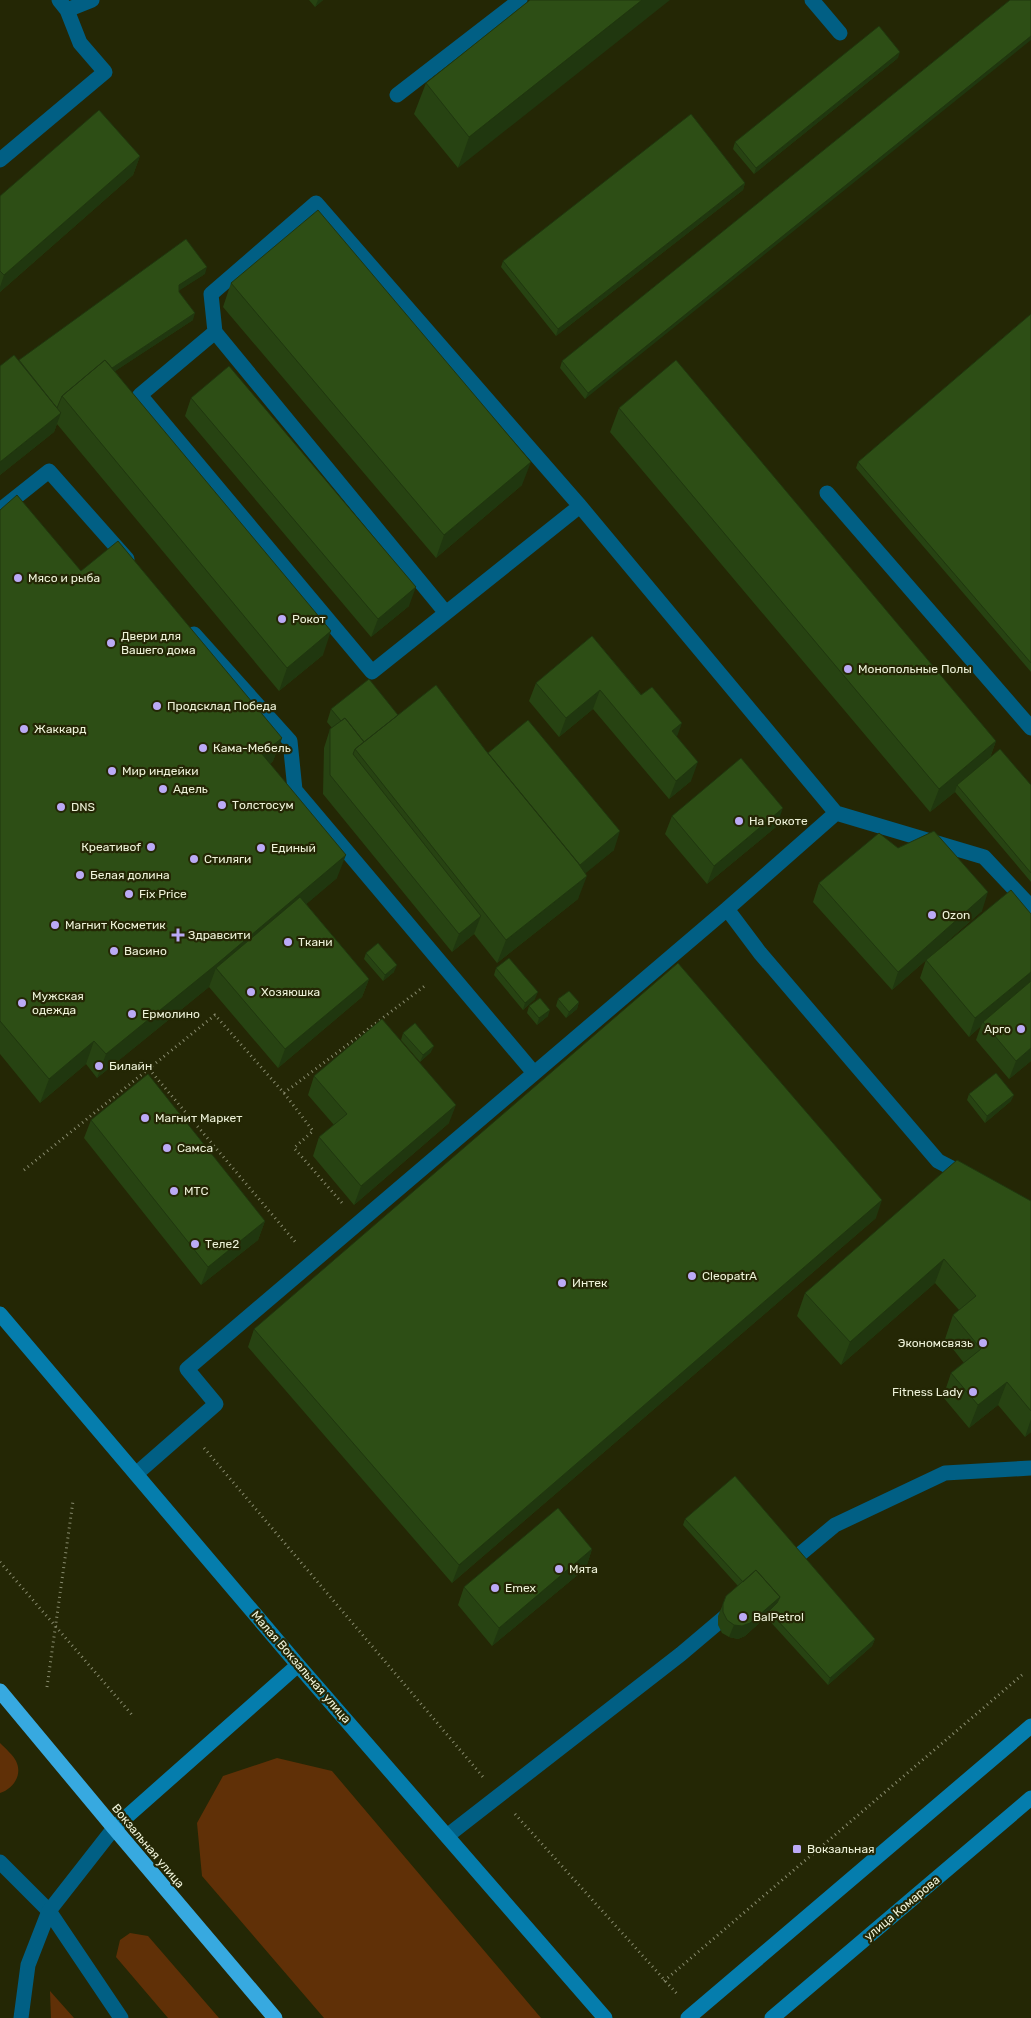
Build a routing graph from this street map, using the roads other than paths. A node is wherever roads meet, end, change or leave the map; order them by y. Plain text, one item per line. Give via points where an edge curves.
1 (92, 0) edge
2 (520, 0) edge
3 (812, 0) edge
4 (63, 5) edge
5 (840, 33) dead end
6 (397, 96) dead end
7 (0, 160) edge
8 (215, 332) junction
9 (827, 493) dead end
10 (580, 506) junction
11 (0, 510) edge
12 (140, 573) edge
13 (446, 613) junction
14 (186, 624) edge
15 (1031, 728) edge
16 (836, 814) junction
17 (1031, 906) edge
18 (727, 909) junction
19 (534, 1073) junction
20 (980, 1183) edge
21 (0, 1314) edge
22 (1031, 1468) edge
23 (136, 1474) junction
24 (776, 1574) edge
25 (747, 1598) edge
26 (298, 1665) junction
27 (0, 1691) edge
28 (1031, 1726) edge
29 (1031, 1798) edge
30 (114, 1828) junction
31 (447, 1836) junction
32 (0, 1862) edge
33 (49, 1911) junction
34 (691, 2015) edge
35 (21, 2018) edge
36 (121, 2018) edge
37 (275, 2018) edge
38 (605, 2018) edge
39 (772, 2018) edge

1 - 4 street
2 - 6 street
3 - 5 street
4 - 7 street via 80,43 105,72
8 - 10 street via 211,294 316,203
8 - 13 street
8 - 13 street via 140,395 372,672
9 - 15 street
10 - 13 street
10 - 16 street
11 - 12 street via 49,471
14 - 19 street via 290,741 295,790
16 - 17 street via 984,856
16 - 18 street
18 - 19 street
18 - 20 street via 760,954 938,1161
19 - 23 street via 187,1369 216,1404
21 - 23 main road, Малая Вокзальная улица
22 - 24 street via 945,1472 835,1525
23 - 26 main road, Малая Вокзальная улица
25 - 31 street via 681,1654
26 - 30 main road
26 - 31 main road, Малая Вокзальная улица
27 - 30 highway, Вокзальная улица
28 - 34 main road
29 - 39 main road, улица Комарова
30 - 33 street
30 - 37 highway, Вокзальная улица
31 - 38 main road, Малая Вокзальная улица
32 - 33 street
33 - 35 street via 28,1965
33 - 36 street

